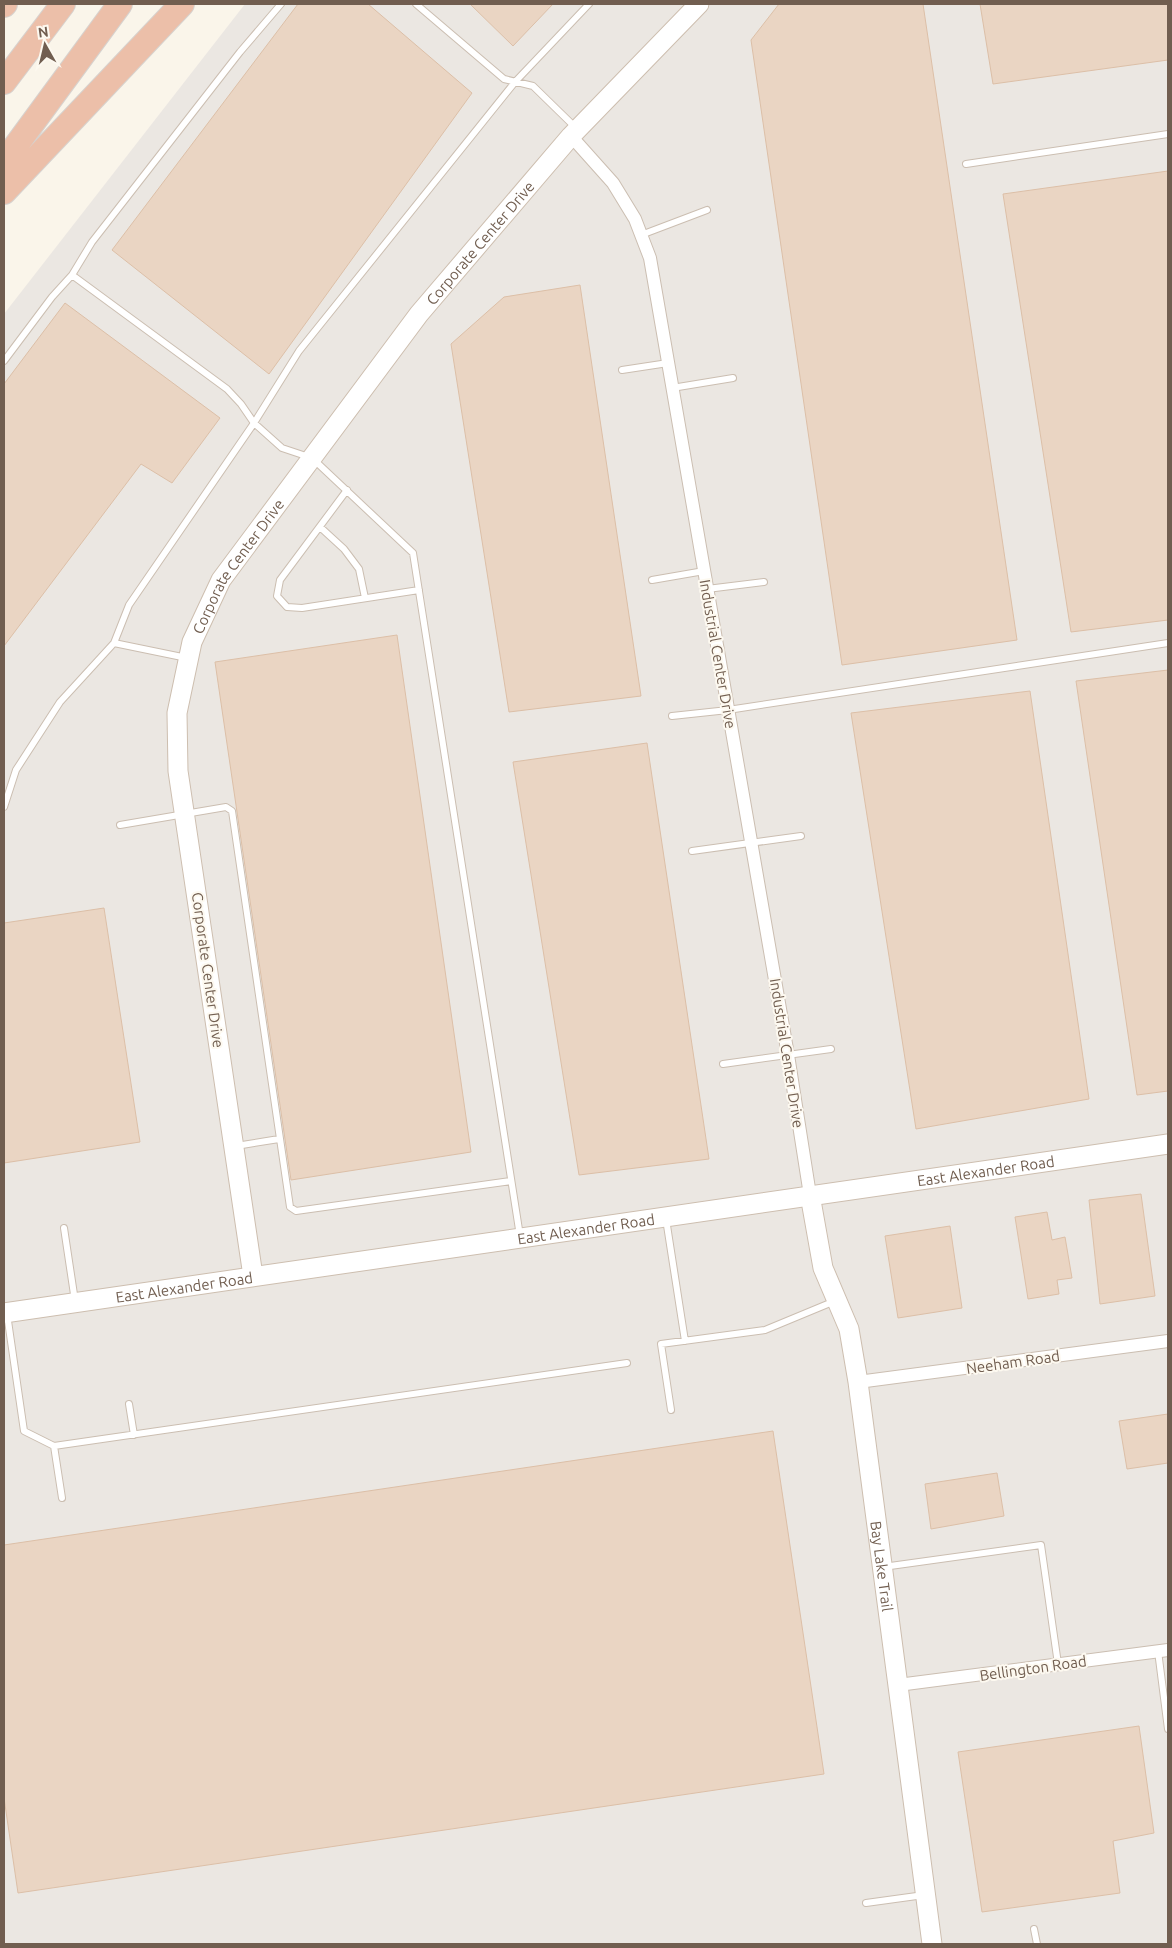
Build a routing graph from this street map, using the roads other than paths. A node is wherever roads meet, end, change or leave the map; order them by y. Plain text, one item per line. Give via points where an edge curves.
1 (63, 4) edge
2 (120, 4) edge
3 (182, 4) edge
4 (281, 4) edge
5 (416, 4) edge
6 (589, 4) edge
7 (699, 4) edge
8 (4, 82) edge
9 (516, 82) junction
10 (574, 133) junction
11 (1168, 134) edge
12 (4, 162) edge
13 (966, 164) dead end
14 (4, 192) edge
15 (707, 210) dead end
16 (641, 235) junction
17 (72, 276) junction
18 (4, 361) edge
19 (668, 362) junction
20 (622, 370) dead end
21 (733, 378) dead end
22 (672, 388) junction
23 (254, 423) junction
24 (312, 458) junction
25 (347, 490) junction
26 (320, 527) junction
27 (704, 571) junction
28 (652, 580) dead end
29 (764, 582) dead end
30 (707, 589) junction
31 (419, 590) junction
32 (365, 598) junction
33 (114, 643) junction
34 (1168, 643) edge
35 (188, 658) junction
36 (728, 710) junction
37 (672, 716) dead end
38 (4, 807) edge
39 (185, 815) junction
40 (120, 825) dead end
41 (801, 836) dead end
42 (751, 842) junction
43 (692, 851) dead end
44 (832, 1049) dead end
45 (788, 1055) junction
46 (723, 1064) dead end
47 (279, 1139) junction
48 (1168, 1144) edge
49 (234, 1147) junction
50 (511, 1181) junction
51 (810, 1195) junction
52 (666, 1216) junction
53 (64, 1228) dead end
54 (520, 1238) junction
55 (253, 1276) junction
56 (836, 1300) junction
57 (75, 1302) junction
58 (5, 1313) edge
59 (685, 1341) junction
60 (1168, 1341) edge
61 (627, 1363) dead end
62 (858, 1382) junction
63 (130, 1404) dead end
64 (671, 1410) dead end
65 (134, 1435) junction
66 (54, 1446) junction
67 (62, 1498) dead end
68 (882, 1567) junction
69 (1163, 1650) edge
70 (1058, 1664) junction
71 (898, 1686) junction
72 (1166, 1702) edge
73 (1168, 1729) edge
74 (926, 1895) junction
75 (866, 1904) dead end
76 (1034, 1929) dead end
77 (932, 1944) edge
78 (1037, 1944) edge

1 - 8 highway
2 - 12 highway
3 - 14 highway
4 - 17 lane via 92,242
5 - 9 lane via 504,79
6 - 9 lane
7 - 10 street, Corporate Center Drive
9 - 10 lane via 532,86
9 - 23 lane via 299,351
10 - 16 street, Industrial Center Drive via 613,183
10 - 24 street, Corporate Center Drive via 419,314
11 - 13 lane
15 - 16 lane
16 - 19 street, Industrial Center Drive via 650,258
17 - 18 lane
17 - 23 lane via 227,390
19 - 20 lane
19 - 22 street, Industrial Center Drive
21 - 22 lane
22 - 27 street, Industrial Center Drive
23 - 24 lane via 282,448
23 - 33 lane via 130,605
24 - 25 lane
24 - 35 street, Corporate Center Drive via 220,580
25 - 26 lane
25 - 31 lane via 413,553
26 - 32 lane via 344,549 359,569
26 - 32 lane via 280,580 277,596 287,607 302,608
27 - 28 lane
27 - 30 street, Industrial Center Drive
29 - 30 lane
30 - 36 street, Industrial Center Drive
31 - 32 lane
31 - 50 lane
33 - 35 lane
33 - 38 lane via 60,702 16,770
34 - 36 lane
35 - 39 street, Corporate Center Drive via 177,713 178,771
36 - 37 lane
36 - 42 street, Industrial Center Drive
39 - 40 lane
39 - 47 lane via 226,807 232,811
39 - 49 street, Corporate Center Drive
41 - 42 lane
42 - 43 lane
42 - 45 street, Industrial Center Drive
44 - 45 lane
45 - 46 lane
45 - 51 street, Industrial Center Drive
47 - 49 lane
47 - 50 lane via 290,1207 296,1211
48 - 51 street, East Alexander Road
49 - 55 street, Corporate Center Drive
50 - 54 lane
51 - 52 street, East Alexander Road
51 - 56 street, Bay Lake Trail via 823,1268
52 - 54 street, East Alexander Road
52 - 59 lane
53 - 57 lane
54 - 55 street, East Alexander Road
55 - 57 street, East Alexander Road
56 - 59 lane via 765,1330
56 - 62 street, Bay Lake Trail via 849,1329
57 - 58 street, East Alexander Road
58 - 66 lane via 24,1431
59 - 64 lane via 661,1344
60 - 62 street, Neeham Road
61 - 65 lane
62 - 68 street, Bay Lake Trail
63 - 65 lane
65 - 66 lane
66 - 67 lane
68 - 70 lane via 1041,1545
68 - 71 street, Bay Lake Trail
69 - 70 street, Bellington Road
69 - 72 lane
70 - 71 street, Bellington Road
71 - 74 street, Bay Lake Trail
72 - 73 lane
74 - 75 lane
74 - 77 street, Bay Lake Trail
76 - 78 lane

